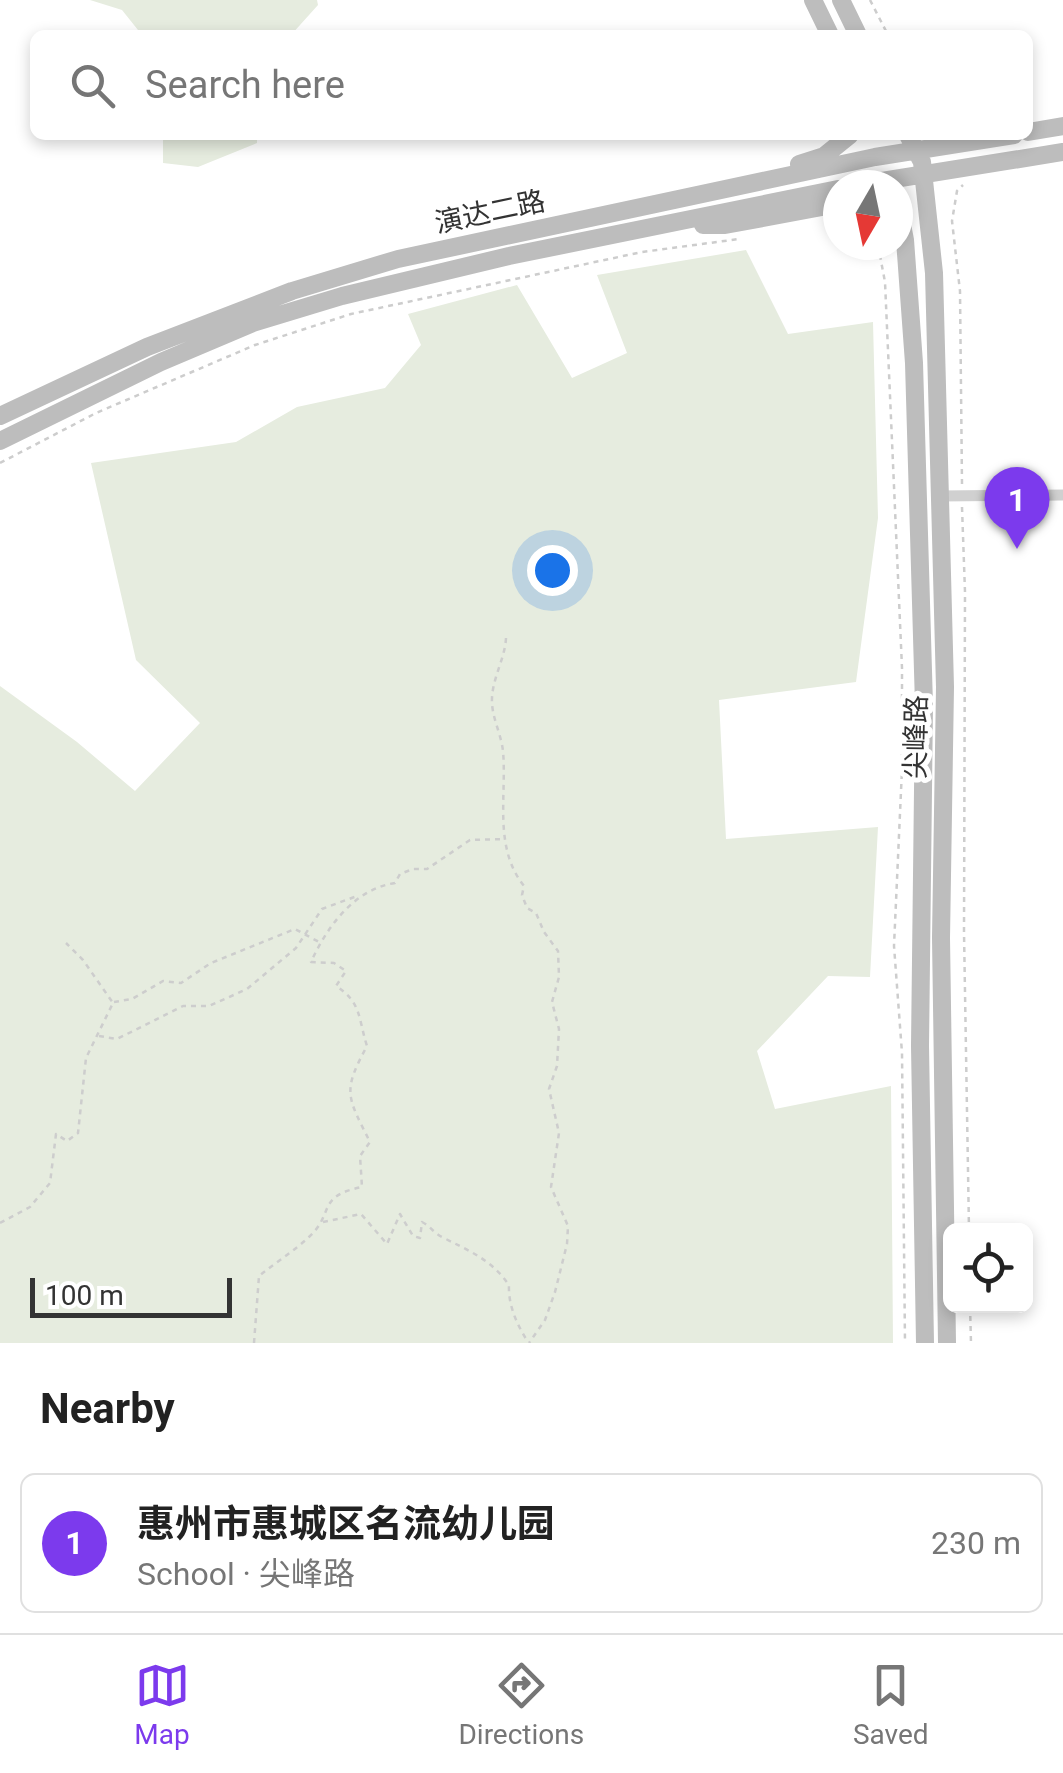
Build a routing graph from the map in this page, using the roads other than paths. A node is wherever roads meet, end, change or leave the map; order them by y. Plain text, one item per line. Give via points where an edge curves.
1 (813, 0) edge
2 (841, 0) edge
3 (828, 30) edge
4 (856, 30) edge
5 (1063, 126) edge
6 (1033, 131) edge
7 (844, 140) edge
8 (881, 140) edge
9 (910, 140) edge
10 (987, 140) edge
11 (1063, 152) edge
12 (917, 153) junction
13 (886, 156) junction
14 (890, 170) edge
15 (924, 174) junction
16 (913, 177) edge
17 (714, 192) junction
18 (823, 192) edge
19 (823, 207) edge
20 (672, 224) junction
21 (556, 226) junction
22 (560, 247) junction
23 (897, 260) edge
24 (906, 260) edge
25 (908, 289) junction
26 (292, 291) junction
27 (299, 310) junction
28 (138, 351) junction
29 (146, 369) junction
30 (0, 416) edge
31 (0, 441) edge
32 (1063, 495) edge
33 (940, 496) junction
34 (922, 658) junction
35 (944, 658) junction
36 (925, 1343) edge
37 (948, 1343) edge

1 - 3 main road
2 - 4 main road
5 - 6 main road
7 - 17 main road via 824,156
8 - 13 main road
9 - 12 main road, 尖峰路
10 - 12 main road, 演达二路
11 - 15 main road
12 - 13 main road, 演达二路
12 - 15 main road, 尖峰路
13 - 14 main road
13 - 17 main road, 演达二路
15 - 16 main road
15 - 33 main road, 尖峰路 via 934,273
17 - 21 main road, 演达二路
18 - 20 main road, 演达二路
19 - 20 main road via 725,225
20 - 22 main road, 演达二路
21 - 22 main road
21 - 26 main road, 演达二路 via 398,259
22 - 27 main road, 演达二路
23 - 25 main road
24 - 25 main road, 尖峰路
25 - 34 main road, 尖峰路
26 - 27 main road
26 - 28 main road, 演达二路
27 - 29 main road, 演达二路
28 - 29 main road
28 - 30 main road, 演达二路
29 - 31 main road, 演达二路
32 - 33 street
33 - 35 main road, 尖峰路
34 - 35 main road
34 - 36 main road, 尖峰路
35 - 37 main road, 尖峰路

